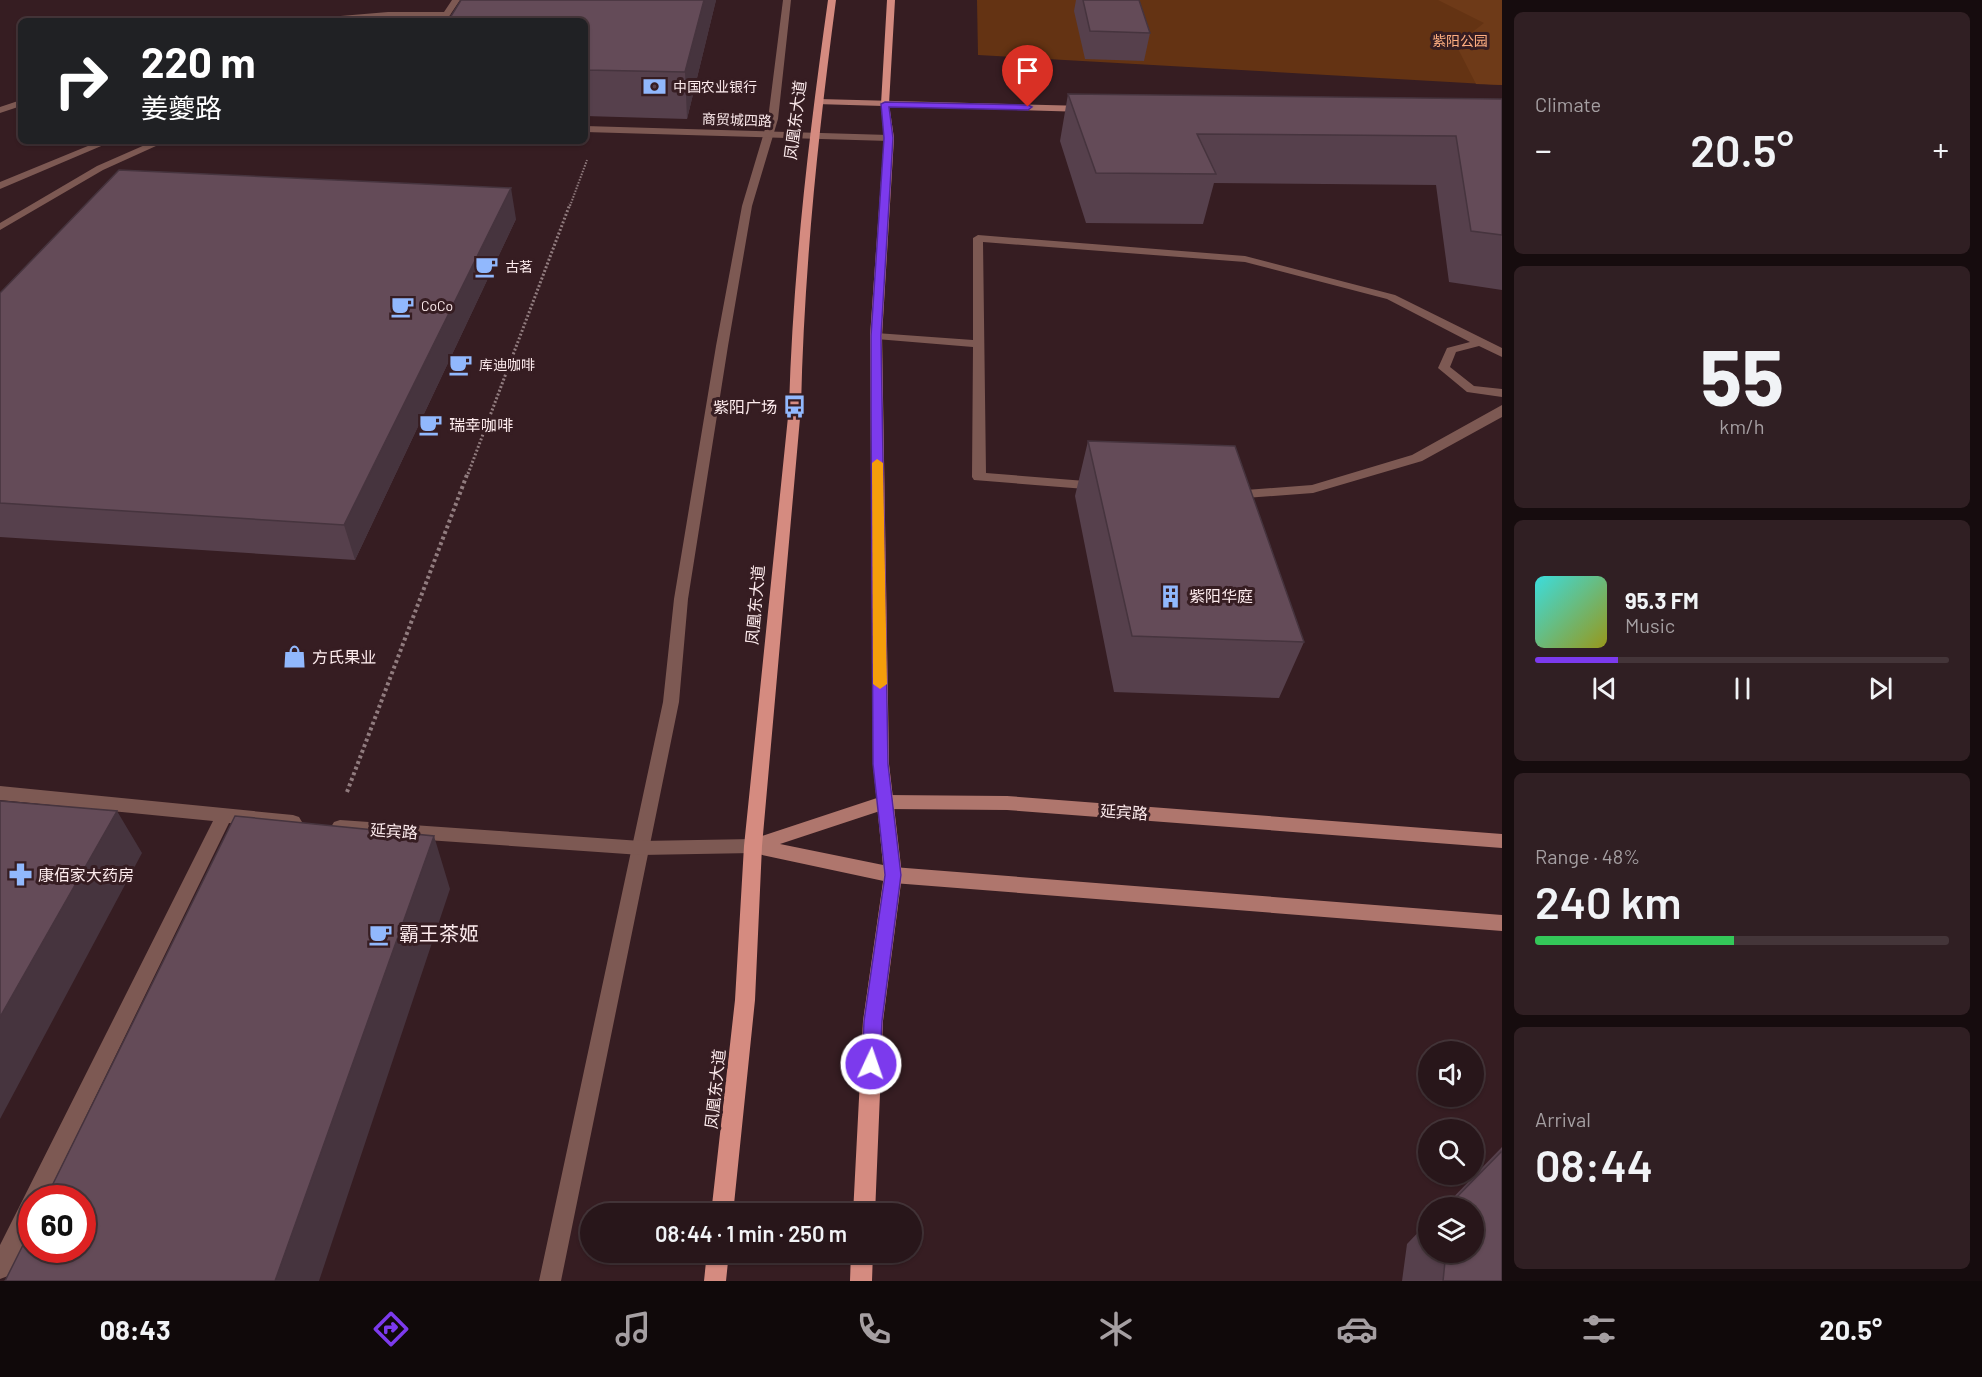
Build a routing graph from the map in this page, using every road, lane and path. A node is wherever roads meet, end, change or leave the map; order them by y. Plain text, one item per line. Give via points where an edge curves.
1 (456, 0) edge
2 (788, 0) edge
3 (832, 0) edge
4 (891, 0) edge
5 (445, 17) edge
6 (341, 18) edge
7 (819, 102) junction
8 (18, 104) edge
9 (885, 104) junction
10 (0, 110) edge
11 (1099, 110) edge
12 (588, 129) edge
13 (768, 134) junction
14 (813, 136) junction
15 (889, 138) junction
16 (101, 144) edge
17 (155, 144) edge
18 (587, 144) edge
19 (0, 186) edge
20 (0, 227) edge
21 (876, 336) junction
22 (1482, 342) junction
23 (978, 344) junction
24 (1502, 352) edge
25 (1502, 393) edge
26 (1502, 409) edge
27 (1107, 487) edge
28 (1223, 495) edge
29 (0, 793) edge
30 (886, 802) junction
31 (224, 814) junction
32 (324, 825) junction
33 (1502, 841) edge
34 (753, 846) junction
35 (641, 848) junction
36 (893, 875) junction
37 (1502, 923) edge
38 (41, 1185) edge
39 (723, 1203) edge
40 (865, 1203) edge
41 (18, 1233) edge
42 (717, 1263) edge
43 (862, 1263) edge
44 (0, 1268) edge
45 (549, 1281) edge
46 (715, 1281) edge
47 (861, 1281) edge

1 - 5 street
2 - 13 street
3 - 7 main road, 凤凰东大道
4 - 9 main road
5 - 6 street via 388,14
7 - 9 street
7 - 14 main road, 凤凰东大道
8 - 10 street
9 - 11 street
9 - 15 main road
12 - 13 street, 商贸城四路
13 - 14 street, 商贸城四路
13 - 35 street via 747,206 722,346 681,599 671,702
14 - 15 street, 商贸城四路
14 - 34 main road, 凤凰东大道 via 795,407
15 - 21 main road
16 - 19 street
17 - 20 street via 100,168
18 - 32 path via 587,161
21 - 23 street
21 - 30 main road via 881,764
22 - 23 street via 1391,297 1245,259 978,237
22 - 24 street
22 - 25 street via 1450,350 1444,368 1472,389
23 - 27 street via 979,477
26 - 28 street via 1417,458 1312,489
29 - 31 street, 延宾路
30 - 33 street, 延宾路 via 1007,803
30 - 34 street, 延宾路
30 - 36 main road
31 - 32 street, 延宾路
31 - 38 street
32 - 35 street, 延宾路
34 - 35 street, 延宾路
34 - 36 street, 延宾路
34 - 39 main road, 凤凰东大道 via 745,1000
35 - 45 street
36 - 37 street, 延宾路
36 - 40 main road via 873,1021
41 - 44 street
42 - 46 main road
43 - 47 main road

